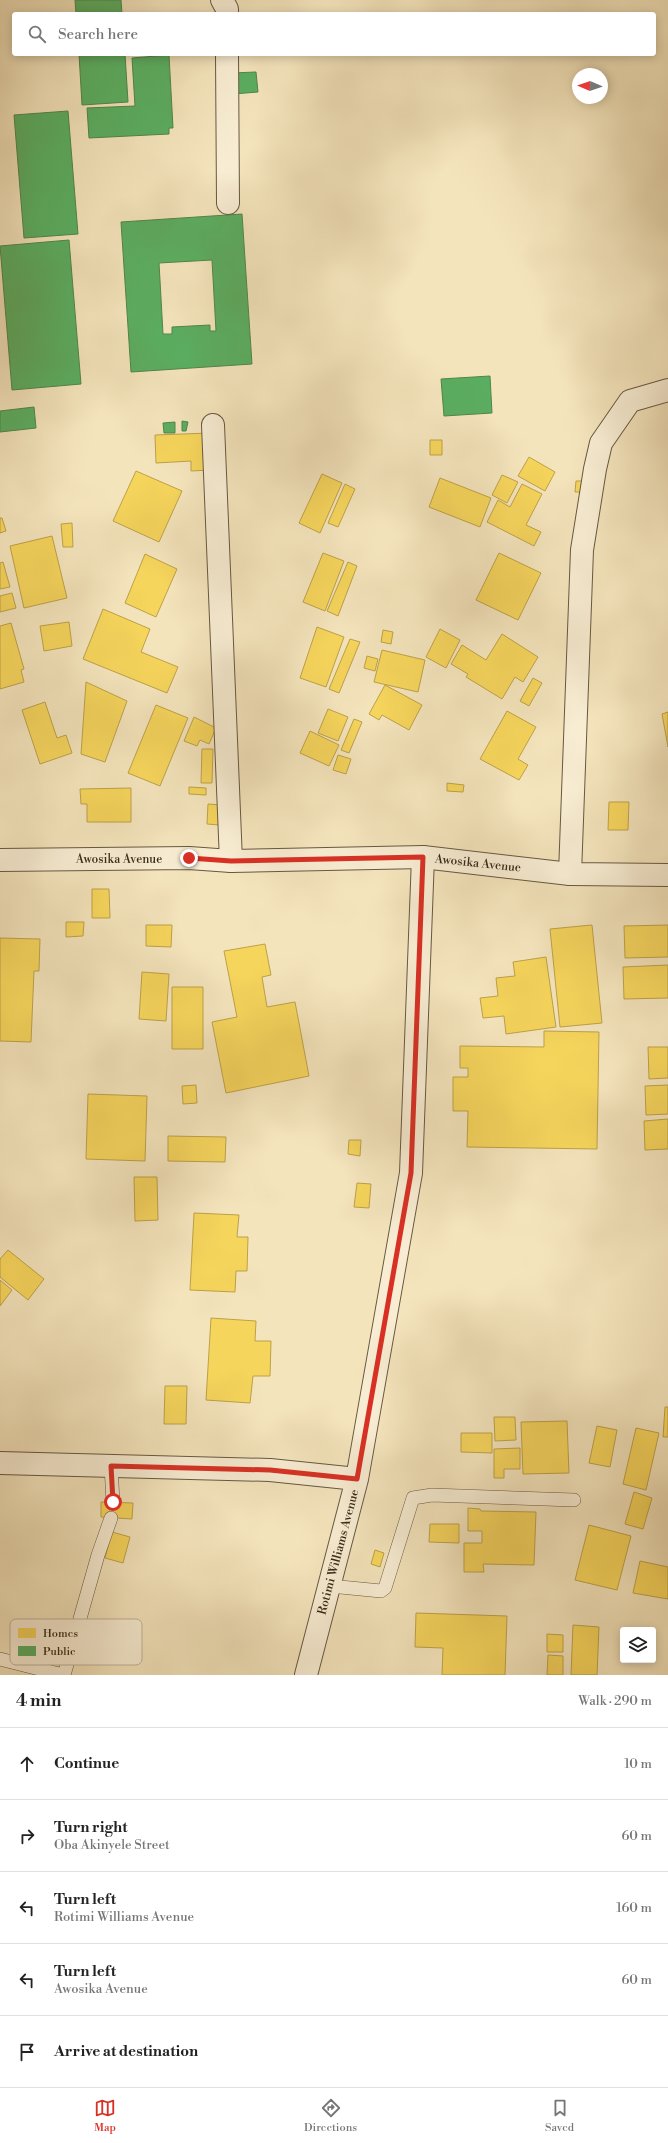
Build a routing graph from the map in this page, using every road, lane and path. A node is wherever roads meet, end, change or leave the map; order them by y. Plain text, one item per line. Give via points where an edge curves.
1 (222, 0) edge
2 (227, 12) edge
3 (227, 56) edge
4 (228, 204) dead end
5 (668, 390) edge
6 (213, 425) dead end
7 (423, 857) junction
8 (0, 860) edge
9 (231, 861) junction
10 (570, 874) junction
11 (668, 875) edge
12 (0, 1463) edge
13 (111, 1466) junction
14 (357, 1479) junction
15 (574, 1500) dead end
16 (113, 1502) dead end
17 (111, 1518) dead end
18 (330, 1586) junction
19 (80, 1619) edge
20 (0, 1659) edge
21 (10, 1662) edge
22 (24, 1665) edge
23 (67, 1665) edge
24 (64, 1675) edge
25 (306, 1675) edge

1 - 2 street
3 - 4 street
5 - 10 street via 630,401 601,443 595,469 582,550
6 - 9 street
7 - 9 street, Awosika Avenue
7 - 10 street, Awosika Avenue
7 - 14 street, Rotimi Williams Avenue via 411,1173
8 - 9 street, Awosika Avenue via 189,858
10 - 11 street, Awosika Avenue
12 - 13 street
13 - 14 street via 270,1470
13 - 16 lane
14 - 18 street, Rotimi Williams Avenue
15 - 18 lane via 432,1495 413,1498 385,1588 381,1591
17 - 19 lane
18 - 25 street, Rotimi Williams Avenue
20 - 21 lane
22 - 24 lane
23 - 24 lane

